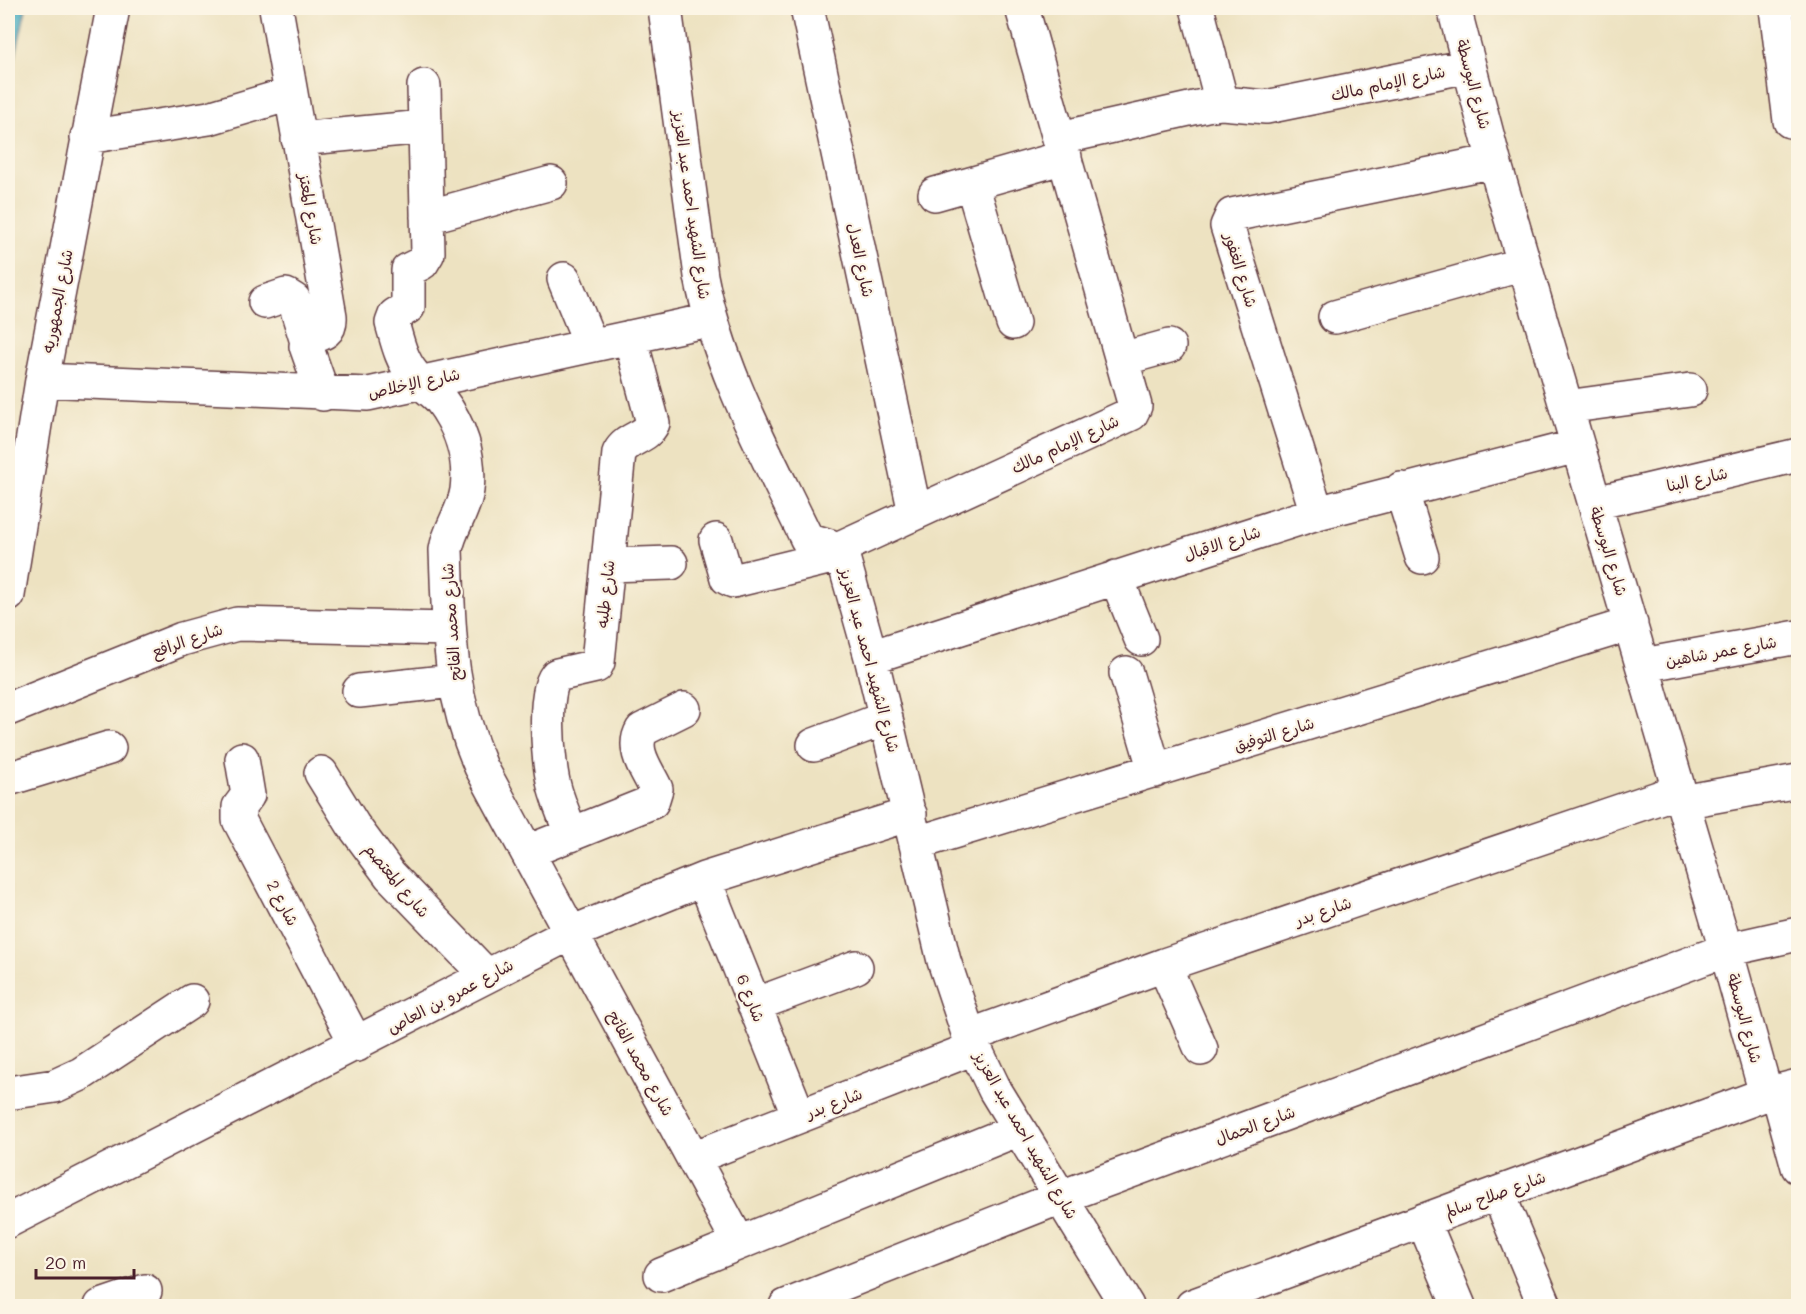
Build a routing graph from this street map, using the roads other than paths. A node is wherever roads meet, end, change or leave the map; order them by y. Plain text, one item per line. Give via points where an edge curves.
1 (113, 8) edge
2 (276, 8) edge
3 (665, 8) edge
4 (807, 8) edge
5 (1022, 8) edge
6 (1197, 8) edge
7 (1454, 8) edge
8 (1784, 18) edge
9 (1468, 66) junction
10 (424, 86) dead end
11 (290, 94) junction
12 (1222, 104) junction
13 (1788, 121) edge
14 (424, 127) junction
15 (87, 137) junction
16 (298, 139) junction
17 (1062, 147) junction
18 (1494, 160) junction
19 (551, 183) dead end
20 (972, 184) junction
21 (935, 194) dead end
22 (427, 217) junction
23 (1524, 264) junction
24 (564, 279) dead end
25 (265, 302) dead end
26 (1335, 317) dead end
27 (709, 320) junction
28 (1012, 323) dead end
29 (630, 337) junction
30 (307, 342) junction
31 (591, 345) junction
32 (1169, 346) dead end
33 (1122, 359) junction
34 (42, 380) junction
35 (421, 382) junction
36 (1690, 390) dead end
37 (323, 394) junction
38 (1566, 407) junction
39 (1577, 446) junction
40 (1798, 455) edge
41 (1401, 489) junction
42 (1595, 503) junction
43 (915, 513) junction
44 (1317, 513) junction
45 (716, 540) dead end
46 (838, 553) junction
47 (1422, 557) dead end
48 (671, 563) dead end
49 (608, 565) junction
50 (1116, 577) junction
51 (8, 595) edge
52 (1631, 624) junction
53 (449, 629) junction
54 (1798, 637) edge
55 (1141, 639) dead end
56 (871, 657) junction
57 (1643, 665) junction
58 (1126, 673) dead end
59 (453, 681) junction
60 (359, 691) dead end
61 (8, 709) edge
62 (684, 709) dead end
63 (886, 718) junction
64 (814, 745) dead end
65 (109, 748) dead end
66 (242, 759) dead end
67 (1155, 771) junction
68 (321, 773) dead end
69 (8, 780) edge
70 (1798, 781) edge
71 (1681, 796) junction
72 (913, 829) junction
73 (571, 835) junction
74 (527, 852) junction
75 (704, 879) junction
76 (571, 933) junction
77 (1798, 934) edge
78 (1726, 950) junction
79 (1164, 965) junction
80 (856, 968) dead end
81 (487, 976) junction
82 (192, 1002) dead end
83 (754, 1005) junction
84 (972, 1042) junction
85 (357, 1045) junction
86 (1201, 1049) dead end
87 (1780, 1090) edge
88 (8, 1093) edge
89 (799, 1116) junction
90 (1019, 1130) junction
91 (693, 1158) junction
92 (1798, 1167) edge
93 (1498, 1193) junction
94 (1061, 1197) junction
95 (1423, 1220) junction
96 (8, 1221) edge
97 (739, 1243) junction
98 (661, 1275) dead end
99 (145, 1292) dead end
100 (101, 1306) edge
101 (786, 1306) edge
102 (1127, 1306) edge
103 (1192, 1306) edge
104 (1458, 1306) edge
105 (1545, 1306) edge

1 - 15 street, شارع الجمهوريه
2 - 11 street, شارع المعتز
3 - 27 street, شارع الشهيد احمد عبد العزيز
4 - 43 street, شارع العدل
5 - 17 street, شارع الإمام مالك
6 - 12 street
7 - 9 street, شارع البوسطة
8 - 13 street
9 - 12 street, شارع الإمام مالك via 1266,107
9 - 18 street, شارع البوسطة
10 - 14 street, شارع محمد الفاتح
11 - 15 street via 209,118
11 - 16 street, شارع المعتز
12 - 17 street, شارع الإمام مالك
14 - 16 street
14 - 22 street, شارع محمد الفاتح
15 - 34 street, شارع الجمهوريه
16 - 30 street, شارع المعتز via 330,322 325,334
17 - 20 street
17 - 33 street, شارع الإمام مالك
18 - 23 street, شارع البوسطة
18 - 44 street, شارع الغفور via 1232,214 1228,220
19 - 22 street
20 - 21 street
20 - 28 street
22 - 35 street, شارع محمد الفاتح via 428,253 422,263 408,270 408,307 395,315 392,323 407,366
23 - 26 street
23 - 38 street, شارع البوسطة
24 - 31 street
25 - 30 street via 286,295 294,300
27 - 29 street, شارع الإخلاص
27 - 46 street, شارع الشهيد احمد عبد العزيز via 723,361 807,539
29 - 31 street, شارع الإخلاص
29 - 49 street, شارع طلبه via 653,423 646,434 628,441 620,453
30 - 37 street via 306,351
31 - 35 street, شارع الإخلاص
32 - 33 street
33 - 43 street, شارع الإمام مالك via 1136,406 1131,414
34 - 37 street, شارع الإخلاص
34 - 51 street, شارع الجمهوريه
35 - 37 street, شارع الإخلاص via 368,394
35 - 53 street, شارع محمد الفاتح via 439,398 453,419 464,442 468,467 467,492 446,550
36 - 38 street
38 - 39 street, شارع البوسطة
39 - 41 street, شارع الاقبال
39 - 42 street, شارع البوسطة
40 - 42 street, شارع البنا
41 - 44 street, شارع الاقبال
41 - 47 street
42 - 52 street, شارع البوسطة
43 - 46 street, شارع الإمام مالك
44 - 50 street, شارع الاقبال
45 - 46 street, شارع الإمام مالك via 727,578 733,582
46 - 56 street, شارع الشهيد احمد عبد العزيز
48 - 49 street
49 - 73 street, شارع طلبه via 598,662 596,666 557,675 551,684 547,735 553,776
50 - 55 street
50 - 56 street, شارع الاقبال
52 - 57 street, شارع البوسطة
52 - 67 street, شارع التوفيق
53 - 59 street, شارع محمد الفاتح
53 - 61 street, شارع الرافع via 237,624 182,639
54 - 57 street, شارع عمر شاهين
56 - 63 street, شارع الشهيد احمد عبد العزيز
57 - 71 street, شارع البوسطة
58 - 67 street
59 - 60 street
59 - 74 street, شارع محمد الفاتح via 469,739
62 - 73 street via 642,730 638,736 638,751 656,789 652,802
63 - 64 street
63 - 72 street, شارع الشهيد احمد عبد العزيز
65 - 69 street
66 - 85 street, شارع 2 via 248,795 239,807 239,820
67 - 72 street, شارع التوفيق
68 - 81 street, شارع المعتصم via 390,875
70 - 71 street, شارع بدر
71 - 78 street, شارع البوسطة
71 - 79 street, شارع بدر
72 - 75 street, شارع عمرو بن العاص
72 - 84 street, شارع الشهيد احمد عبد العزيز via 944,961
73 - 74 street
74 - 76 street, شارع محمد الفاتح
75 - 76 street, شارع عمرو بن العاص
75 - 83 street, شارع 6
76 - 81 street, شارع عمرو بن العاص
76 - 91 street, شارع محمد الفاتح
77 - 78 street, شارع الحمال
78 - 87 street, شارع البوسطة
78 - 94 street, شارع الحمال
79 - 84 street, شارع بدر
79 - 86 street
80 - 83 street
81 - 85 street, شارع عمرو بن العاص
82 - 88 street via 81,1074 55,1086
83 - 89 street, شارع 6
84 - 89 street, شارع بدر
84 - 90 street, شارع الشهيد احمد عبد العزيز
85 - 96 street, شارع عمرو بن العاص
87 - 92 street, شارع البوسطة
87 - 93 street, شارع صلاح سالم
89 - 91 street, شارع بدر
90 - 94 street, شارع الشهيد احمد عبد العزيز
90 - 97 street
91 - 97 street, شارع محمد الفاتح
93 - 95 street, شارع صلاح سالم
93 - 105 street
94 - 101 street, شارع الحمال
94 - 102 street, شارع الشهيد احمد عبد العزيز
95 - 103 street, شارع صلاح سالم
95 - 104 street
97 - 98 street
99 - 100 street

